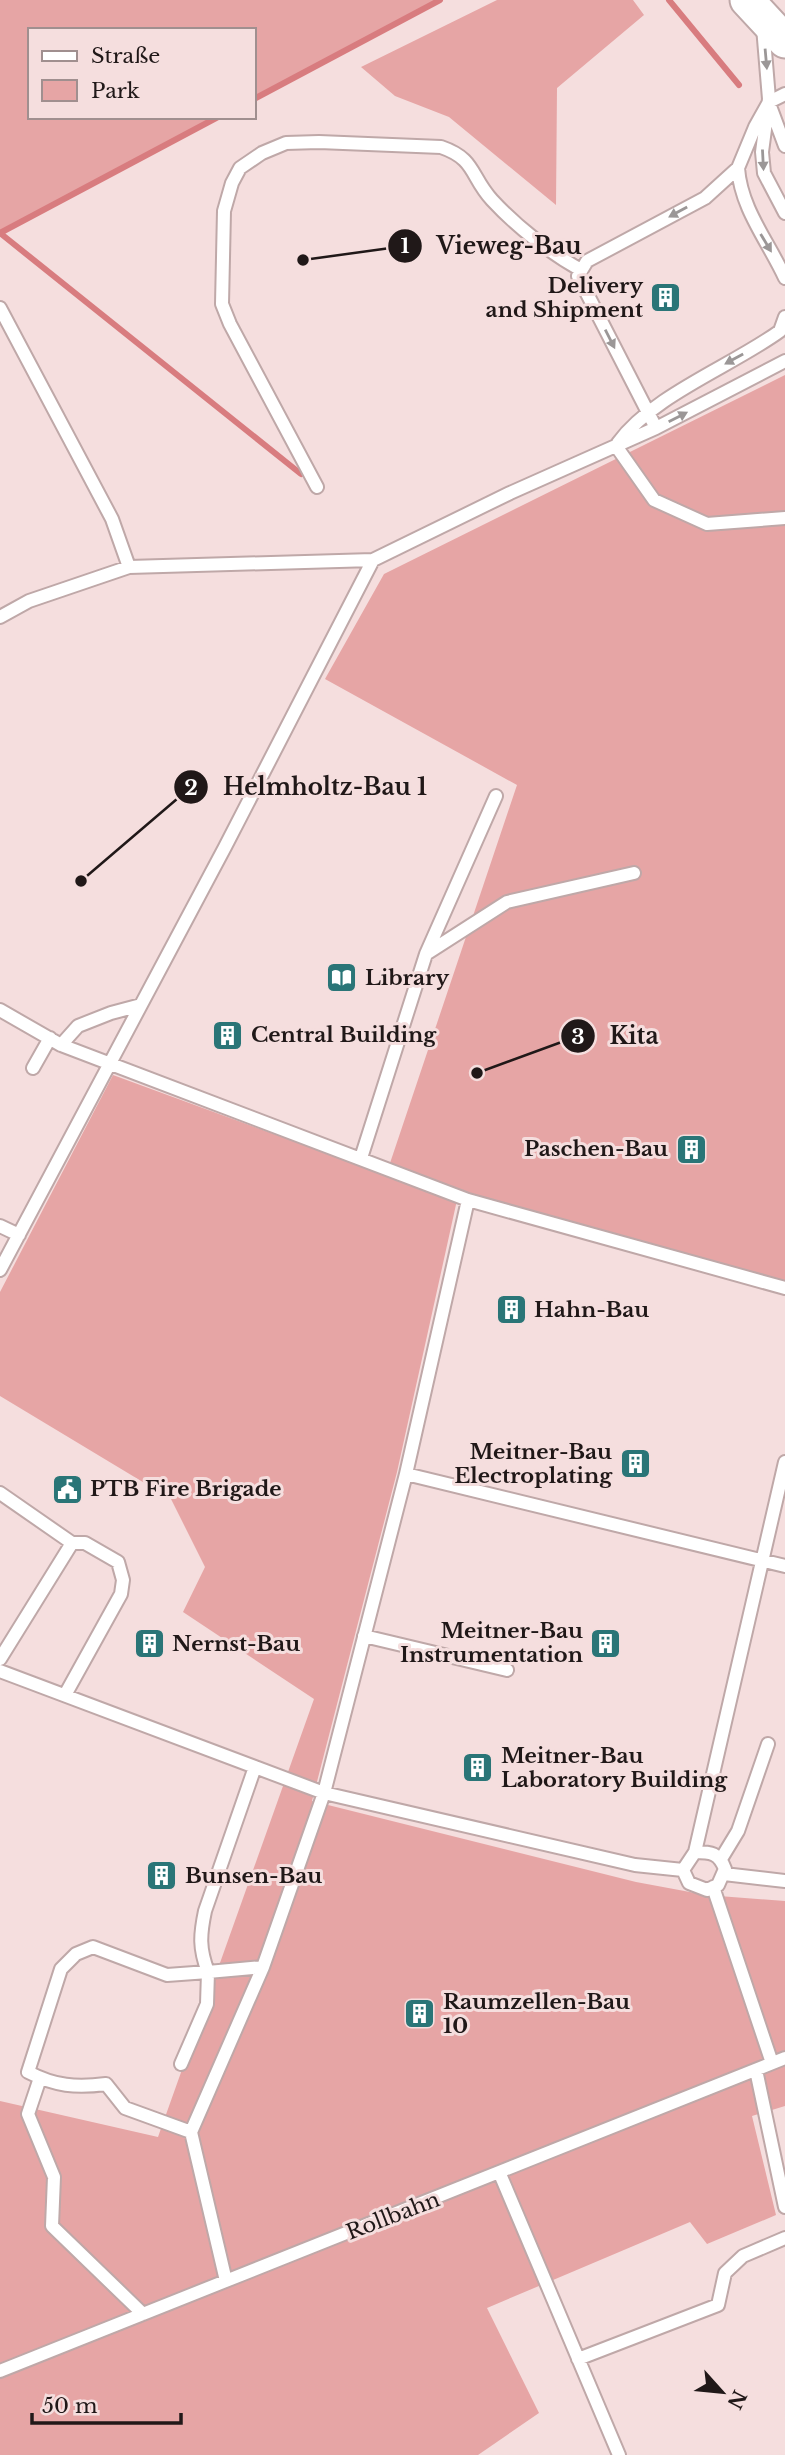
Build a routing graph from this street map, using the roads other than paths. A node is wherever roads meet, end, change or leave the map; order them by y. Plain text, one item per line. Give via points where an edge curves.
1 (754, 8) edge
2 (785, 41) edge
3 (785, 94) edge
4 (769, 102) junction
5 (785, 146) edge
6 (738, 168) junction
7 (785, 213) edge
8 (581, 270) junction
9 (785, 278) edge
10 (0, 308) edge
11 (785, 317) edge
12 (785, 361) edge
13 (648, 413) junction
14 (656, 428) junction
15 (616, 446) junction
16 (317, 487) dead end
17 (785, 518) edge
18 (373, 560) junction
19 (129, 567) junction
20 (0, 617) edge
21 (496, 796) dead end
22 (634, 873) dead end
23 (426, 954) junction
24 (141, 1005) junction
25 (0, 1010) edge
26 (55, 1042) junction
27 (110, 1064) junction
28 (33, 1068) dead end
29 (361, 1157) junction
30 (468, 1200) junction
31 (0, 1226) edge
32 (19, 1236) junction
33 (0, 1270) edge
34 (785, 1288) edge
35 (785, 1462) edge
36 (406, 1474) junction
37 (0, 1493) edge
38 (72, 1543) junction
39 (761, 1561) junction
40 (785, 1566) edge
41 (364, 1636) junction
42 (0, 1660) edge
43 (507, 1670) dead end
44 (0, 1671) edge
45 (65, 1695) junction
46 (768, 1745) dead end
47 (255, 1767) junction
48 (324, 1793) junction
49 (695, 1852) junction
50 (721, 1859) junction
51 (683, 1870) junction
52 (724, 1874) junction
53 (785, 1881) edge
54 (713, 1887) junction
55 (263, 1967) junction
56 (208, 1972) junction
57 (785, 2058) edge
58 (772, 2063) junction
59 (181, 2064) dead end
60 (756, 2070) junction
61 (40, 2078) junction
62 (191, 2132) junction
63 (499, 2174) junction
64 (785, 2207) edge
65 (785, 2238) edge
66 (226, 2281) junction
67 (143, 2314) junction
68 (578, 2359) junction
69 (0, 2371) edge
70 (619, 2455) edge

1 - 2 main road
1 -> 4 lane
3 - 4 lane
4 - 5 lane
4 - 6 lane
4 -> 7 lane via 764,173
6 -> 8 lane via 705,198 587,261
6 -> 9 lane via 739,187
8 -> 13 lane via 578,276
8 - 16 lane via 556,256 492,200 457,152 441,147 286,143 240,168 224,211 222,304
10 - 19 lane via 112,519
11 -> 13 lane via 780,331 762,344
14 -> 12 lane
13 - 14 lane
13 - 15 lane
14 - 15 lane
15 - 17 lane via 654,500 707,524
15 - 18 lane
18 - 19 lane
18 - 24 lane
19 - 20 lane via 29,601
21 - 23 lane
22 - 23 lane via 507,902
23 - 29 lane
24 - 26 lane via 78,1026
24 - 27 lane
25 - 26 lane
26 - 27 lane
26 - 28 lane
27 - 29 lane
27 - 32 lane
29 - 30 lane
30 - 34 lane
30 - 36 lane
31 - 32 lane
32 - 33 lane
35 - 39 lane
36 - 39 lane
36 - 41 lane
37 - 38 lane
38 - 42 lane
38 - 45 lane via 85,1543 118,1562 123,1580 121,1594
39 - 40 lane
39 - 49 lane
41 - 43 lane
41 - 48 lane
44 - 45 lane
45 - 47 lane
46 - 50 lane via 738,1831
47 - 48 lane
47 - 56 lane via 205,1911 200,1936
48 - 51 lane via 635,1865
48 - 55 lane
49 - 50 lane via 713,1852
49 - 51 lane
50 - 52 lane
51 - 54 lane via 690,1884 707,1890
52 - 53 lane
52 - 54 lane
54 - 58 lane
55 - 56 lane
55 - 62 lane
56 - 59 lane via 207,2004
56 - 61 lane via 167,1975 93,1947 76,1954 61,1969 27,2072
57 - 58 lane, Rollbahn
58 - 60 lane, Rollbahn
60 - 63 lane, Rollbahn
60 - 64 lane
61 - 62 lane via 79,2088 106,2084 125,2108
61 - 67 lane via 28,2114 54,2177 52,2226
62 - 66 lane
63 - 66 lane, Rollbahn
63 - 68 lane
65 - 68 lane via 743,2256 725,2273 718,2305
66 - 67 lane, Rollbahn
67 - 69 lane, Rollbahn
68 - 70 lane

